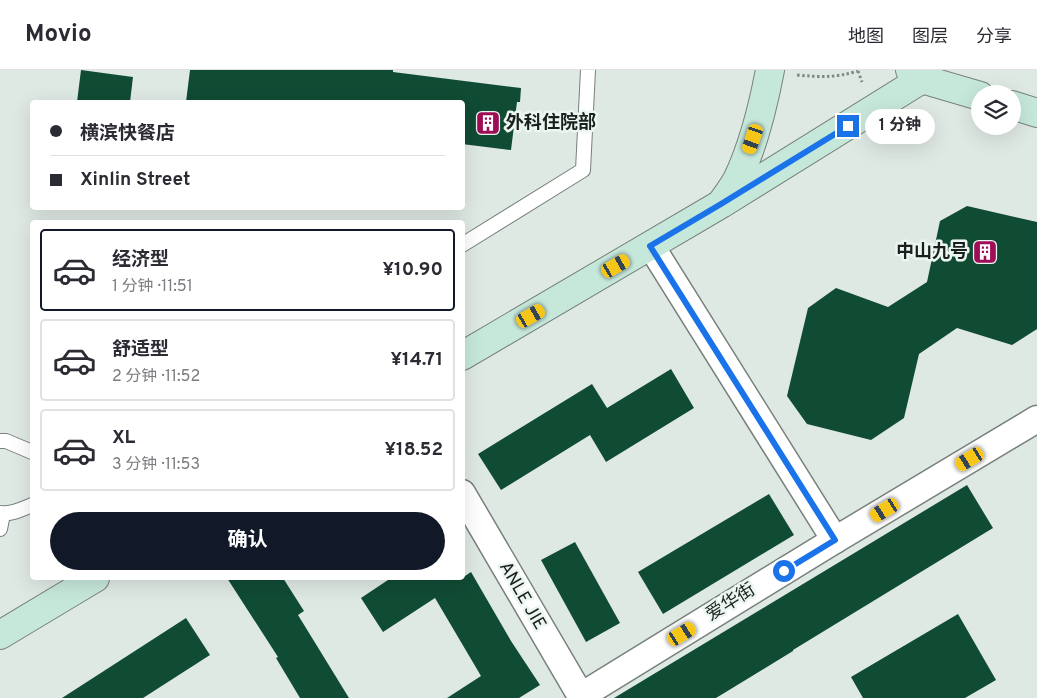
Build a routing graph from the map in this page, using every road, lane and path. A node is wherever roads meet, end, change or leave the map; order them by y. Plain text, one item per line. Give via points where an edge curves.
1 (588, 70) edge
2 (770, 70) edge
3 (858, 70) edge
4 (919, 73) edge
5 (796, 75) dead end
6 (862, 82) dead end
7 (971, 93) edge
8 (1021, 109) edge
9 (1037, 113) edge
10 (721, 204) junction
11 (465, 243) edge
12 (650, 246) junction
13 (465, 354) edge
14 (1037, 419) edge
15 (0, 440) edge
16 (30, 451) edge
17 (465, 498) edge
18 (30, 506) edge
19 (1, 513) edge
20 (0, 529) edge
21 (835, 540) junction
22 (92, 580) edge
23 (0, 635) edge
24 (581, 697) edge

1 - 11 lane via 582,170
2 - 10 street via 759,123 748,155
3 - 5 path via 826,77
3 - 6 path
4 - 7 street
4 - 10 street
8 - 9 street
10 - 12 street
12 - 13 street
12 - 21 street
14 - 21 street, 爱华街
15 - 16 lane
17 - 24 street, ANLE JIE
18 - 19 lane
19 - 20 lane
21 - 24 street, 爱华街
22 - 23 street

